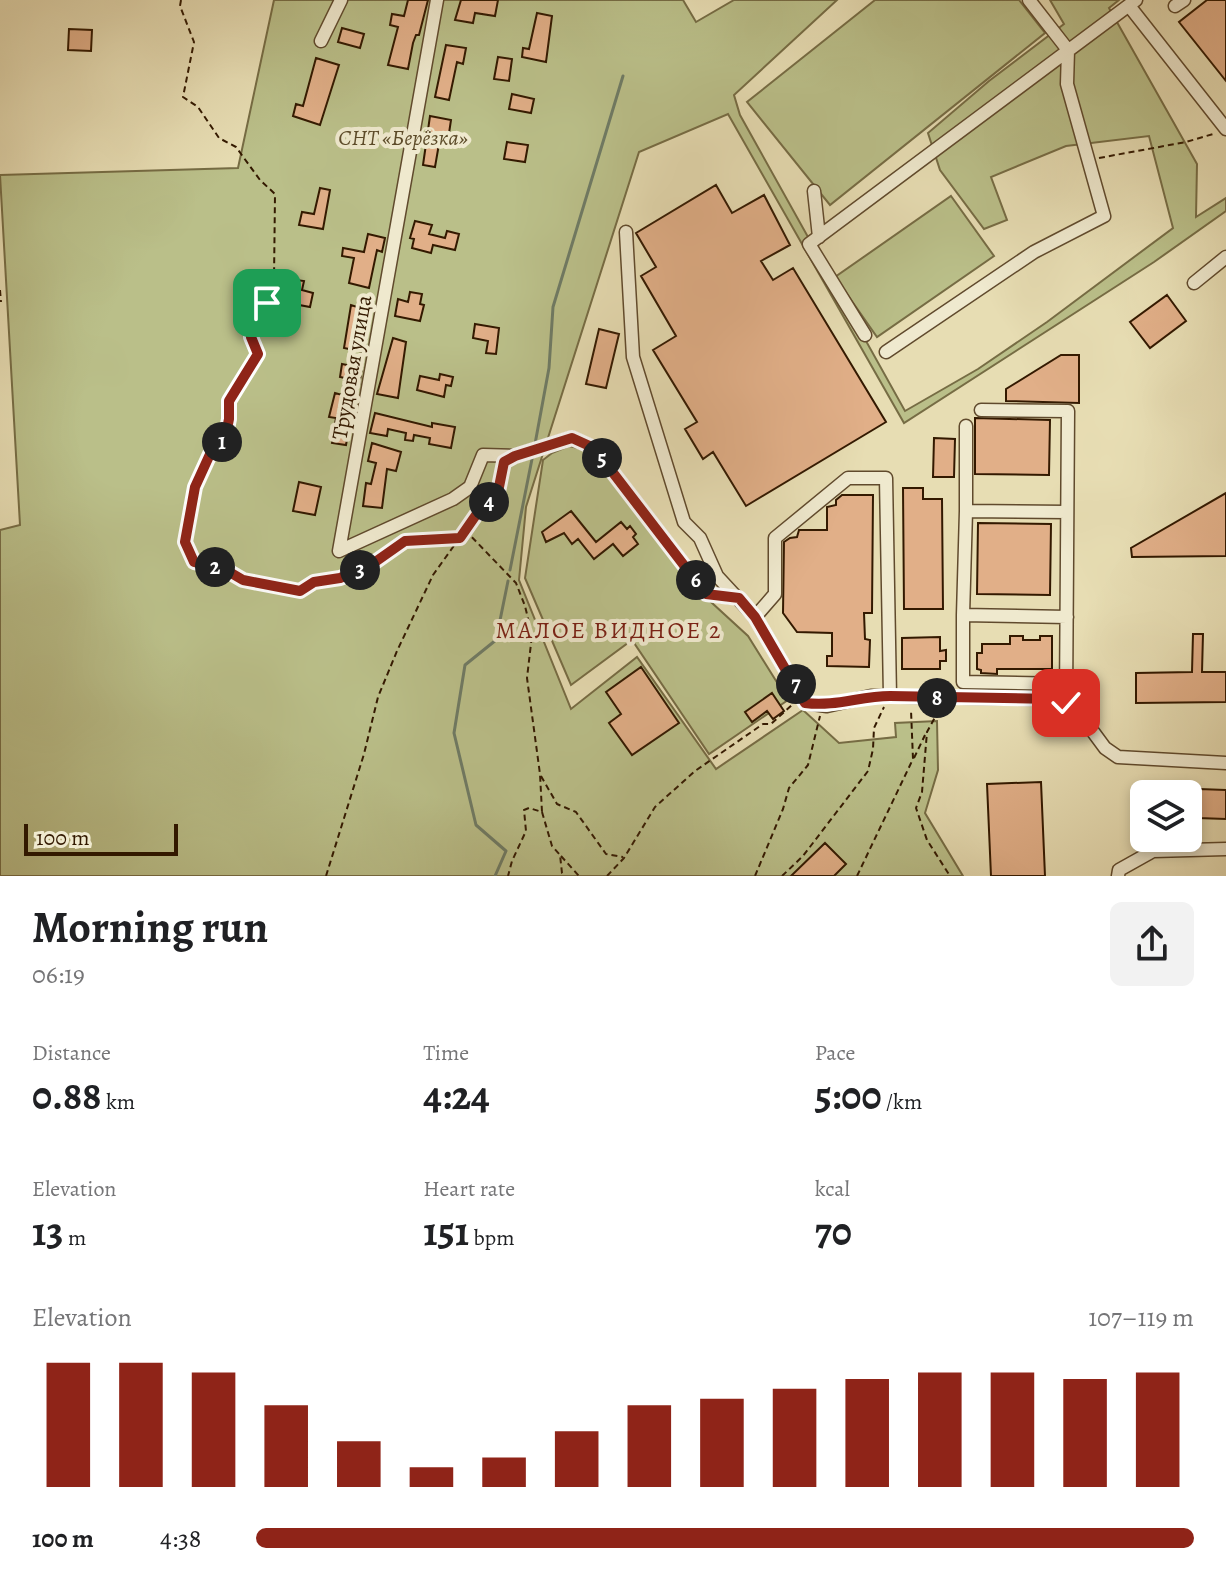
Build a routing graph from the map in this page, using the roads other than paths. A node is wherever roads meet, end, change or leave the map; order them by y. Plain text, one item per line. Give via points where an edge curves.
1 (341, 0) edge
2 (437, 0) edge
3 (1029, 0) edge
4 (1133, 3) edge
5 (321, 41) dead end
6 (1068, 50) junction
7 (1226, 129) edge
8 (814, 191) dead end
9 (626, 232) dead end
10 (819, 237) junction
11 (1226, 257) edge
12 (1194, 283) dead end
13 (865, 335) dead end
14 (886, 352) dead end
15 (981, 410) dead end
16 (966, 426) dead end
17 (966, 511) junction
18 (1067, 512) junction
19 (739, 598) junction
20 (963, 615) junction
21 (755, 617) junction
22 (1067, 617) junction
23 (1066, 684) junction
24 (890, 696) junction
25 (1066, 703) junction
26 (1226, 763) edge
27 (1226, 849) edge
28 (1118, 876) edge

1 - 5 street
2 - 19 street, Трудовая улица via 339,551 453,499 470,487 483,455 515,456 572,438 594,448 706,594
3 - 6 street
4 - 6 street
4 - 7 street
6 - 10 street
6 - 14 street via 1067,84 1104,216 1034,252
8 - 10 street
9 - 19 street via 633,357 684,522 700,538 717,576
10 - 13 street via 809,244
11 - 12 street
15 - 18 street via 1068,411
16 - 17 street
17 - 18 street
17 - 20 street
18 - 22 street
19 - 21 street
20 - 22 street
20 - 23 street via 963,682
21 - 24 street via 805,703 827,706
21 - 24 street via 775,594 775,538 848,478 886,478
22 - 23 street
23 - 25 street
24 - 25 street
25 - 26 street via 1118,757
27 - 28 street via 1153,851 1119,870

